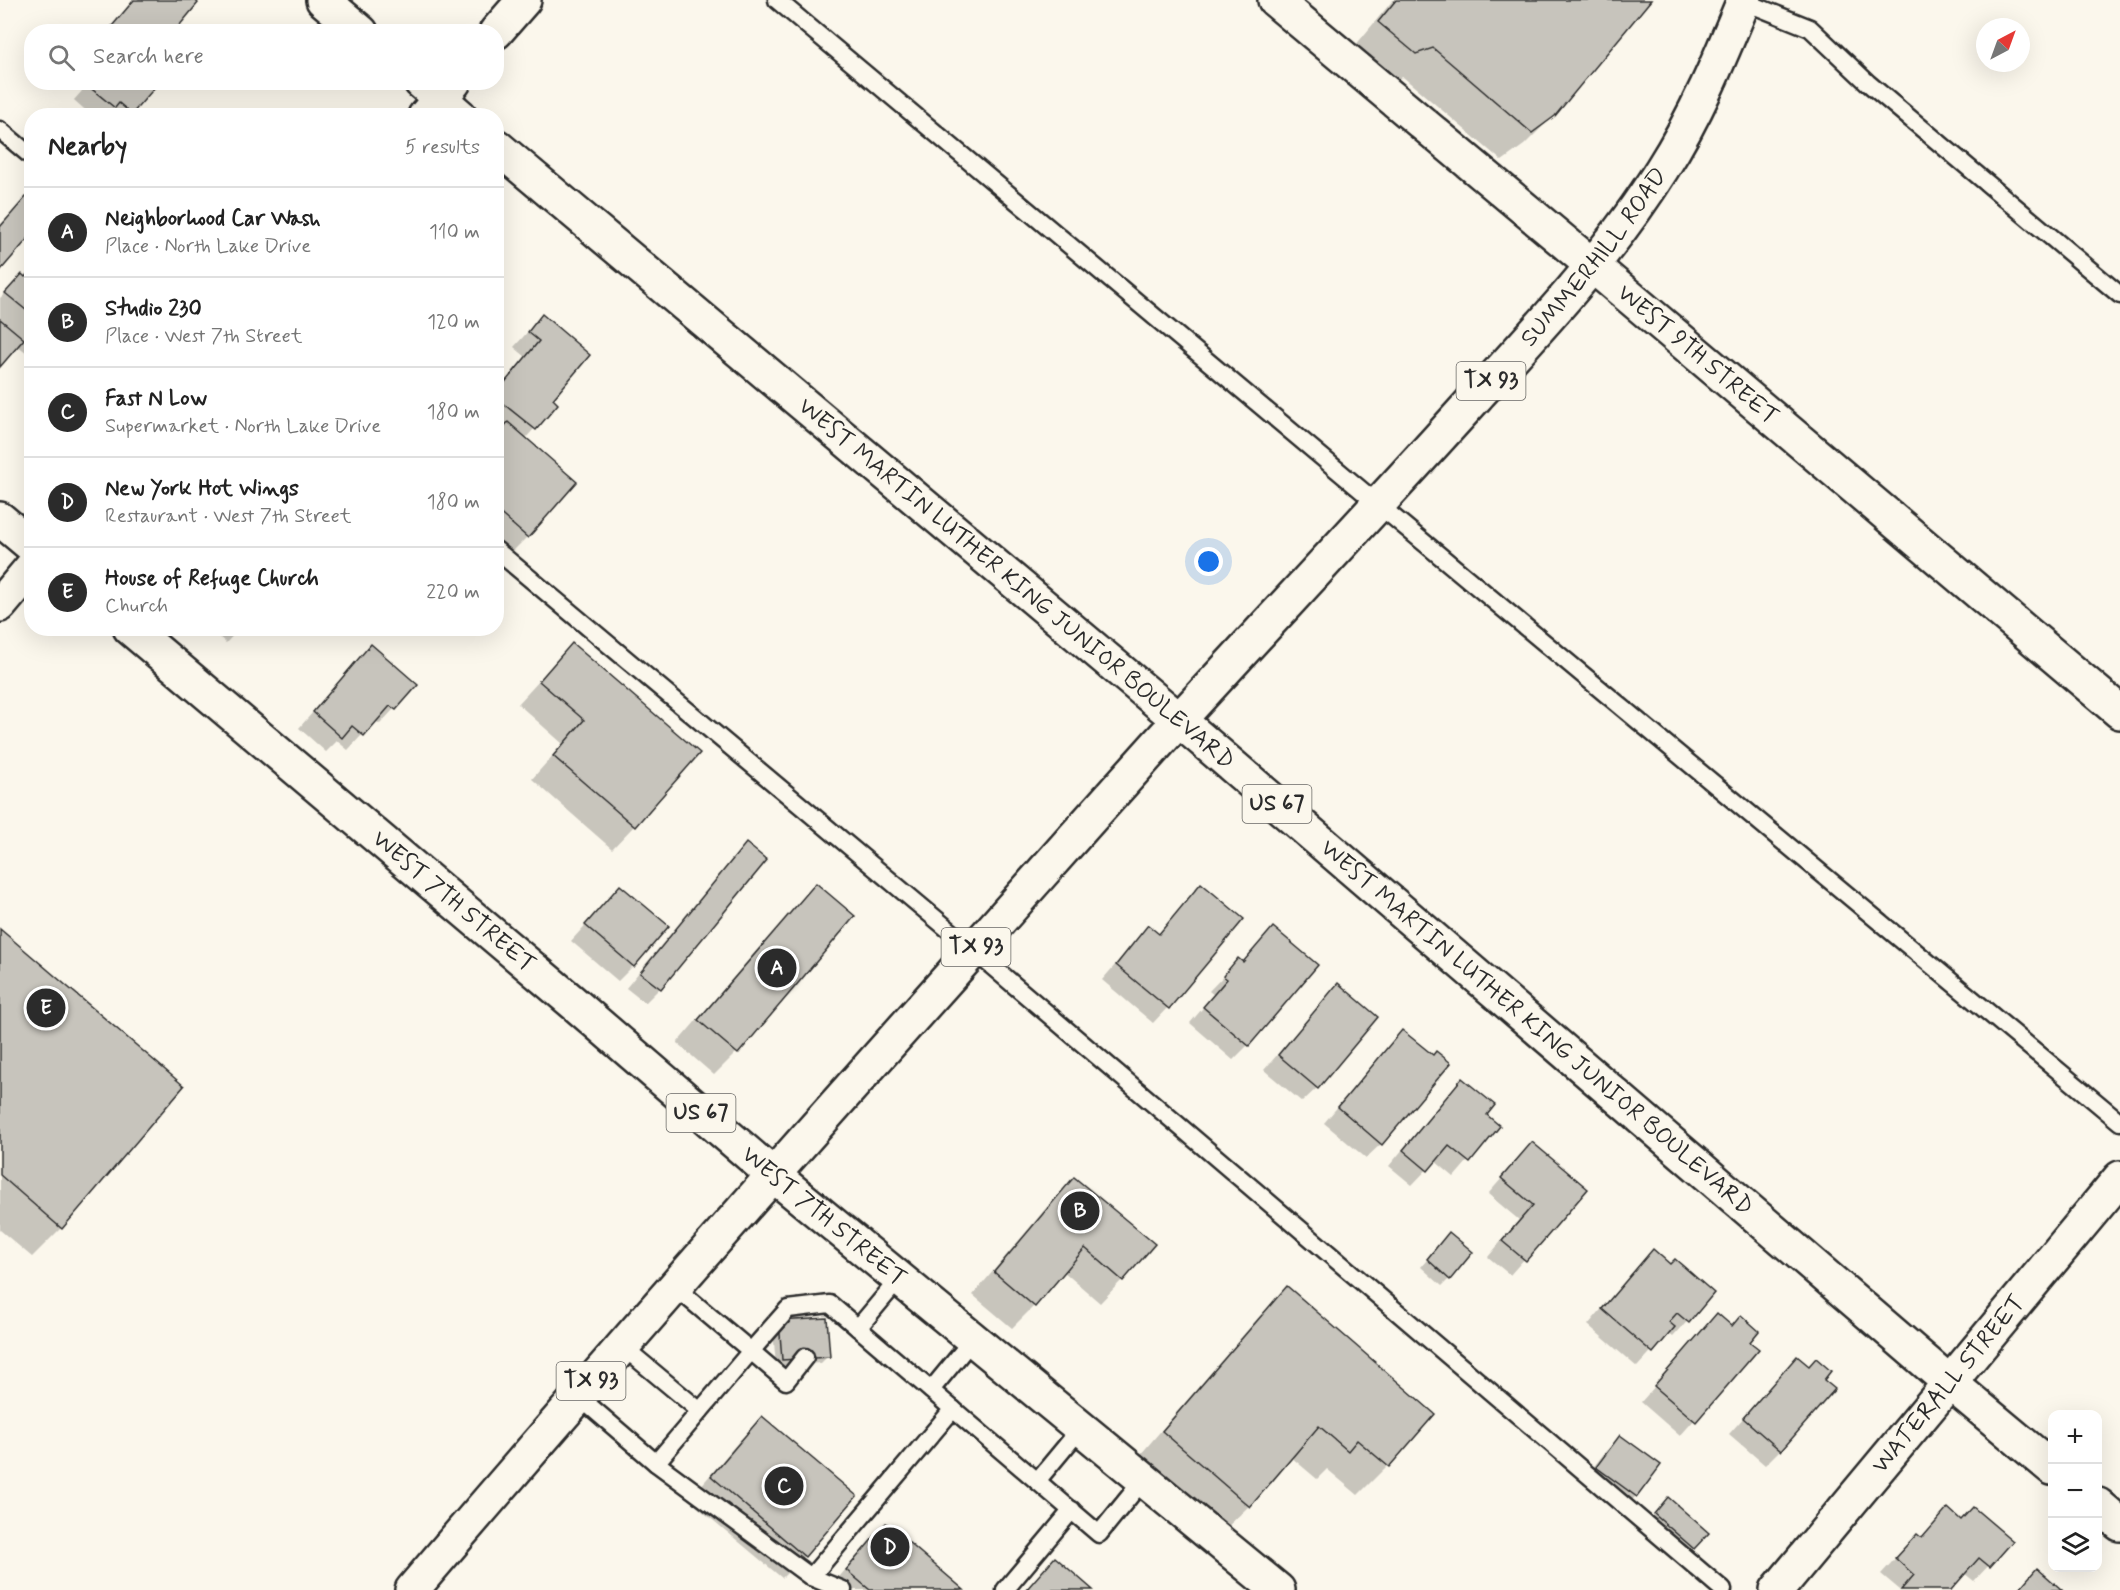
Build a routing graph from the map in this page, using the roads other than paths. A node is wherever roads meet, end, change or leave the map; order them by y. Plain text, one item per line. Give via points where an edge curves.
1 (323, 0) edge
2 (524, 0) edge
3 (777, 0) edge
4 (1275, 0) edge
5 (1743, 1) edge
6 (352, 24) edge
7 (503, 24) edge
8 (0, 130) edge
9 (24, 150) edge
10 (504, 153) edge
11 (1593, 266) junction
12 (2120, 295) edge
13 (1379, 505) junction
14 (0, 519) edge
15 (24, 539) edge
16 (504, 557) edge
17 (24, 576) edge
18 (0, 605) edge
19 (139, 636) edge
20 (2120, 712) edge
21 (1179, 720) junction
22 (973, 950) junction
23 (2120, 1122) edge
24 (772, 1174) junction
25 (2120, 1178) edge
26 (899, 1279) junction
27 (674, 1286) junction
28 (858, 1328) junction
29 (973, 1339) junction
30 (622, 1346) junction
31 (751, 1351) junction
32 (805, 1357) dead end
33 (1949, 1382) junction
34 (931, 1390) junction
35 (578, 1396) junction
36 (953, 1409) junction
37 (700, 1411) junction
38 (1081, 1428) junction
39 (656, 1462) junction
40 (2048, 1465) edge
41 (1143, 1480) junction
42 (1037, 1481) junction
43 (2102, 1509) edge
44 (1072, 1510) junction
45 (2120, 1524) edge
46 (811, 1577) junction
47 (412, 1590) edge
48 (843, 1590) edge
49 (1005, 1590) edge
50 (1278, 1590) edge
51 (1723, 1590) edge
52 (1777, 1590) edge

1 - 6 main road
2 - 7 main road
3 - 13 lane
4 - 11 main road, WEST 9TH STREET
5 - 11 main road, SUMMERHILL ROAD / TX 93 via 1699,103 1668,159
5 - 12 lane via 1810,28 1868,83
8 - 9 lane
10 - 21 main road, WEST MARTIN LUTHER KING JUNIOR BOULEVARD / US 67
11 - 13 main road, SUMMERHILL ROAD / TX 93
11 - 20 main road, WEST 9TH STREET
13 - 21 main road, SUMMERHILL ROAD / TX 93
13 - 23 lane
14 - 15 main road
16 - 22 lane
17 - 18 main road
19 - 24 main road, WEST 7TH STREET / US 67
21 - 22 main road, TX 93
21 - 33 main road, WEST MARTIN LUTHER KING JUNIOR BOULEVARD / US 67
22 - 24 main road, TX 93
22 - 51 lane
24 - 26 main road, WEST 7TH STREET / US 67
24 - 27 main road, TX 93
25 - 33 main road, WATERALL STREET
26 - 28 lane
26 - 29 main road, WEST 7TH STREET / US 67
27 - 30 main road, TX 93
27 - 31 lane
28 - 31 lane via 830,1304 805,1313 788,1309
28 - 34 lane
29 - 34 lane
29 - 38 main road, WEST 7TH STREET / US 67
30 - 35 main road, TX 93
30 - 37 lane
31 - 32 lane via 786,1381
31 - 37 lane
33 - 40 main road, WEST MARTIN LUTHER KING JUNIOR BOULEVARD / US 67
33 - 52 main road, WATERALL STREET
34 - 36 lane
35 - 39 lane
35 - 47 main road, TX 93
36 - 42 lane
36 - 46 lane
37 - 39 lane
38 - 41 main road, WEST 7TH STREET / US 67
38 - 42 lane
39 - 46 lane
41 - 44 lane via 1099,1534
41 - 50 main road, WEST 7TH STREET / US 67
42 - 44 lane
43 - 45 main road
44 - 49 lane
46 - 48 lane

